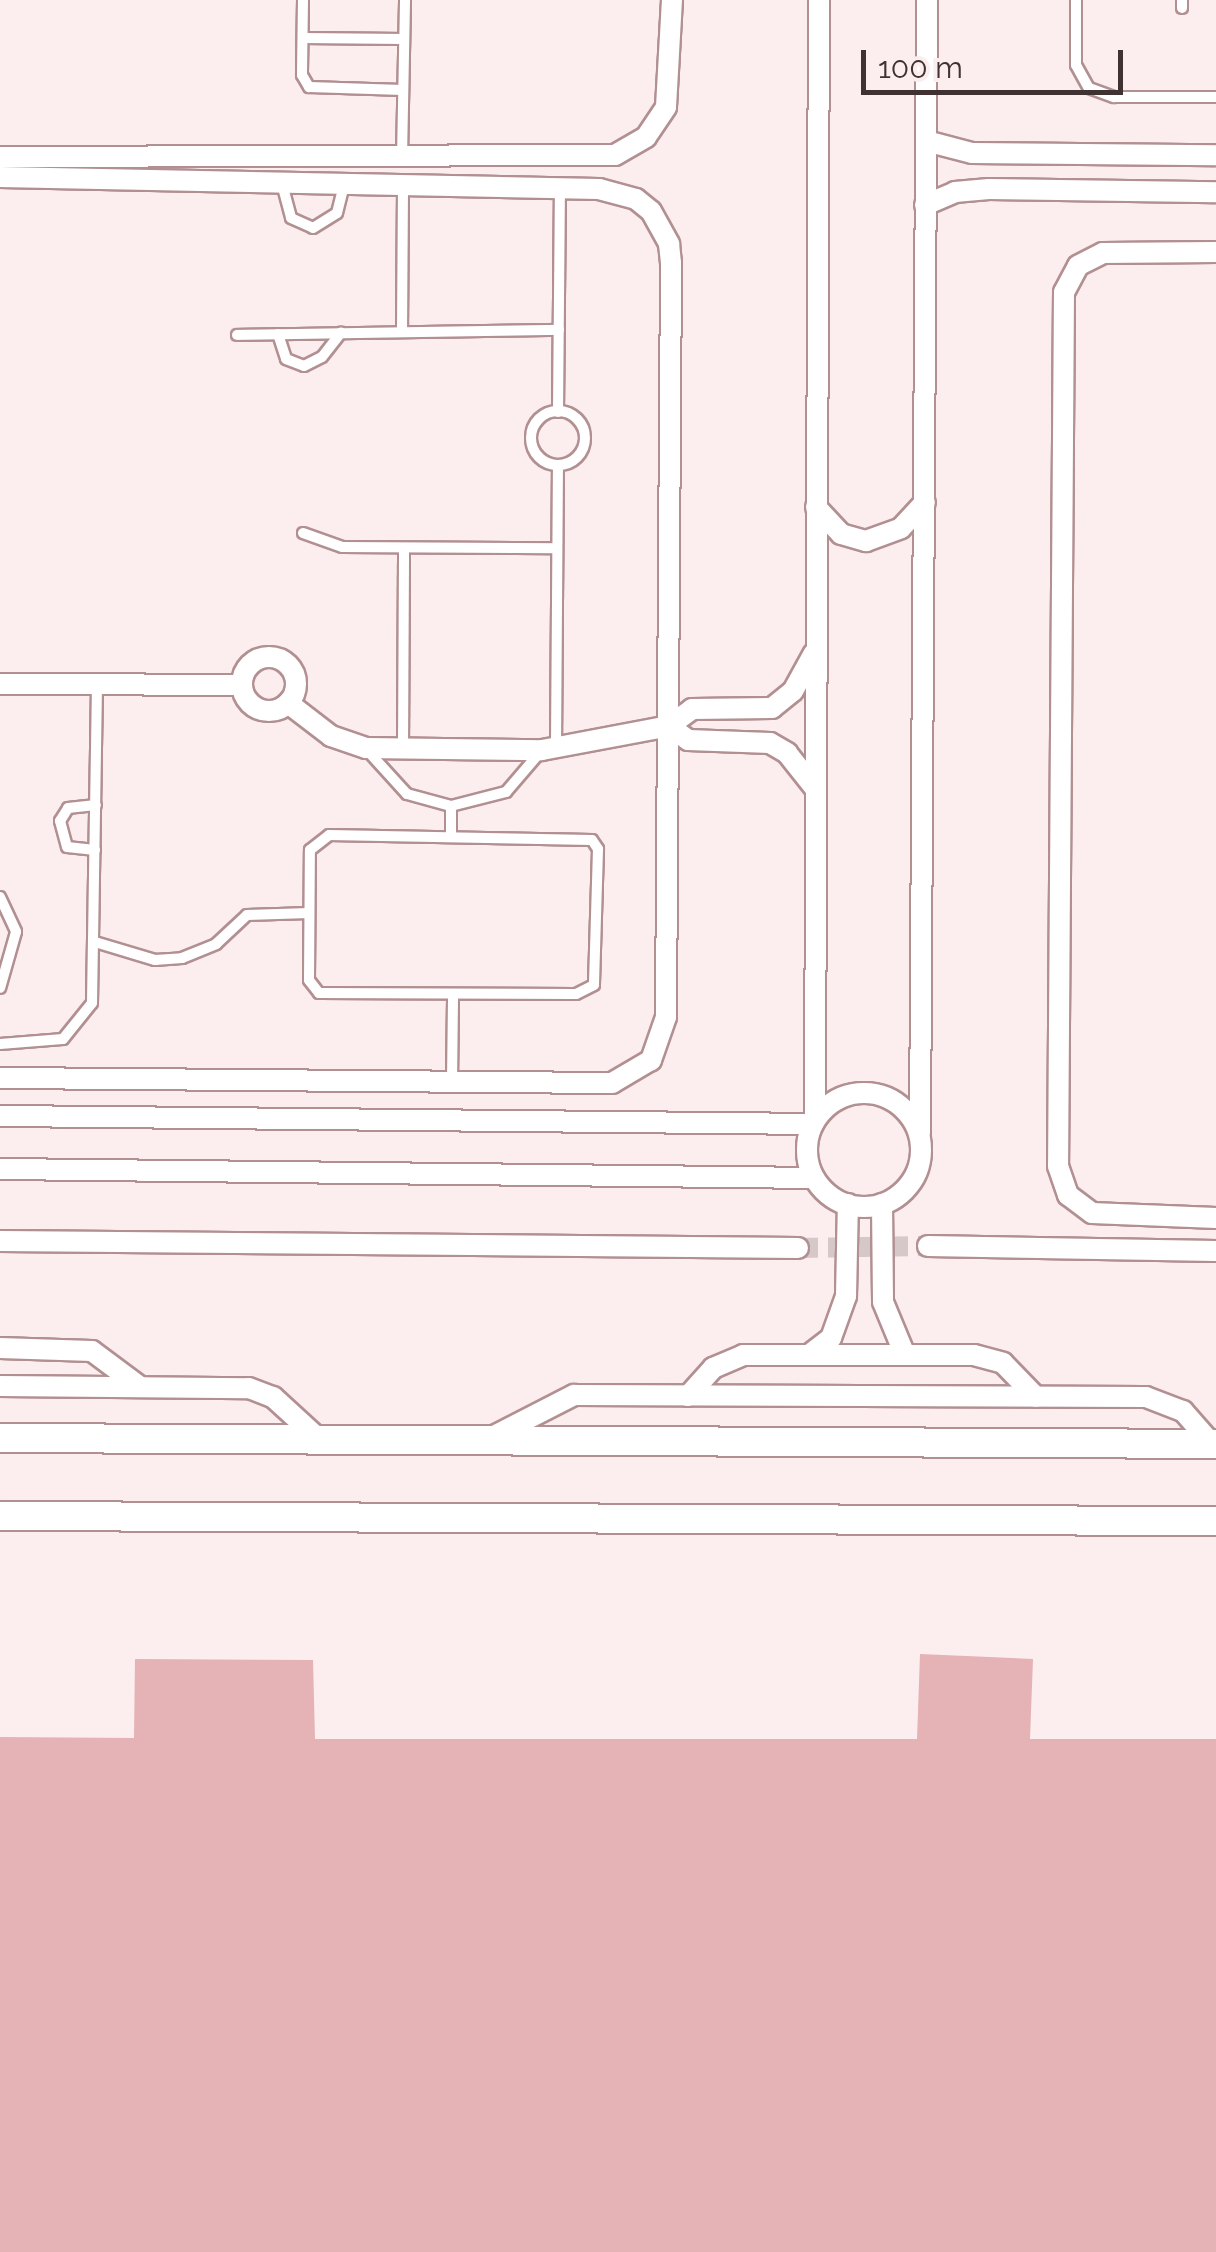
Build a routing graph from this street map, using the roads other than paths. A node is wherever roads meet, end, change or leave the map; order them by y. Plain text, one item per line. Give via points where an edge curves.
1 (303, 0) edge
2 (405, 0) edge
3 (672, 0) edge
4 (819, 0) edge
5 (928, 0) edge
6 (1076, 0) edge
7 (302, 38) junction
8 (404, 39) junction
9 (403, 90) junction
10 (1216, 97) edge
11 (926, 142) junction
12 (1216, 155) edge
13 (0, 158) edge
14 (402, 158) junction
15 (0, 176) edge
16 (281, 179) junction
17 (345, 180) junction
18 (403, 182) junction
19 (560, 187) junction
20 (1216, 192) edge
21 (925, 205) junction
22 (1216, 252) edge
23 (558, 330) junction
24 (402, 332) junction
25 (341, 333) junction
26 (278, 334) junction
27 (237, 335) dead end
28 (558, 412) junction
29 (558, 465) junction
30 (925, 502) junction
31 (816, 507) junction
32 (303, 533) dead end
33 (557, 548) junction
34 (404, 549) junction
35 (814, 651) junction
36 (0, 684) edge
37 (97, 684) junction
38 (242, 685) junction
39 (288, 704) junction
40 (740, 712) junction
41 (668, 726) junction
42 (740, 740) junction
43 (366, 748) junction
44 (549, 749) junction
45 (403, 750) junction
46 (814, 787) junction
47 (96, 805) junction
48 (452, 806) junction
49 (451, 836) junction
50 (95, 850) junction
51 (0, 897) edge
52 (309, 914) junction
53 (95, 942) junction
54 (0, 988) edge
55 (453, 994) junction
56 (0, 1044) edge
57 (0, 1078) edge
58 (452, 1082) junction
59 (0, 1116) edge
60 (814, 1122) junction
61 (920, 1133) junction
62 (0, 1169) edge
63 (814, 1178) junction
64 (848, 1204) junction
65 (882, 1204) junction
66 (1216, 1218) edge
67 (0, 1241) edge
68 (928, 1246) tunnel mouth
69 (798, 1248) tunnel mouth
70 (1216, 1251) edge
71 (844, 1302) junction
72 (883, 1302) junction
73 (0, 1348) edge
74 (809, 1355) junction
75 (905, 1355) junction
76 (0, 1386) edge
77 (139, 1386) junction
78 (688, 1396) junction
79 (1036, 1397) junction
80 (0, 1438) edge
81 (319, 1438) junction
82 (486, 1440) junction
83 (1214, 1444) edge
84 (0, 1516) edge
85 (1216, 1521) edge

1 - 7 lane
2 - 8 lane
3 - 14 street via 666,107 631,148 597,158
4 - 31 street
5 - 11 street
6 - 10 lane via 1076,66 1090,88 1114,97
7 - 8 lane
7 - 9 lane via 302,75 313,89
8 - 9 lane
9 - 14 lane
11 - 12 street via 972,153
11 - 21 street
13 - 14 street
15 - 16 street
16 - 17 street
16 - 17 lane via 292,218 313,228 337,213
17 - 18 street
18 - 19 street
18 - 24 lane
19 - 23 lane
19 - 41 street via 636,199 669,244
20 - 21 street via 977,190
21 - 30 street
22 - 66 street via 1103,252 1078,266 1064,292 1058,1146 1062,1186 1092,1213
23 - 24 lane
23 - 28 lane
24 - 25 lane
25 - 26 lane
25 - 26 lane via 322,357 304,366 286,359
26 - 27 lane
28 - 29 lane via 544,416 532,434 538,455
28 - 29 lane via 578,421 585,435 578,456
29 - 33 lane
30 - 31 street via 902,528 866,541 841,534
30 - 61 street
31 - 35 street
32 - 34 lane via 331,546
33 - 34 lane
33 - 44 lane
34 - 45 lane
35 - 40 street via 780,704
35 - 46 street
36 - 37 street
37 - 38 street
37 - 47 lane
38 - 39 street via 259,709
38 - 39 street via 258,658 283,660 296,680
39 - 43 street via 331,736
40 - 41 street via 686,710
40 - 42 street
41 - 42 street via 688,740
41 - 44 street
41 - 58 street via 666,1017 660,1047 640,1071 612,1082
42 - 46 street via 779,748
43 - 45 street
43 - 48 lane via 382,774 407,794
44 - 45 street
44 - 48 lane via 506,792
46 - 60 street
47 - 50 lane
47 - 50 lane via 68,808 60,820 67,847
48 - 49 lane
49 - 52 lane via 319,837 310,850
49 - 55 lane via 582,836 598,849 594,984 581,993
50 - 53 lane
51 - 54 lane via 10,910 16,942
52 - 53 lane via 255,912 216,944 182,958 155,960
52 - 55 lane via 309,980 319,993
53 - 56 lane via 94,992 83,1022 54,1043
55 - 58 lane
57 - 58 street
59 - 60 street
60 - 61 street via 839,1098 872,1092 902,1106
60 - 63 street via 807,1151
61 - 65 street via 916,1176
62 - 63 street
63 - 64 street
64 - 65 street
64 - 71 street
65 - 72 street
67 - 69 street
68 - 70 street
71 - 72 street
71 - 74 street via 831,1338
72 - 75 street
73 - 77 street via 92,1351
74 - 75 street
74 - 78 street via 732,1357
75 - 79 street via 989,1357
76 - 77 street
77 - 81 street via 256,1389
78 - 79 street
78 - 82 street via 564,1397
79 - 83 street via 1160,1398 1183,1411
80 - 81 main road
81 - 82 main road
82 - 83 main road
84 - 85 main road

